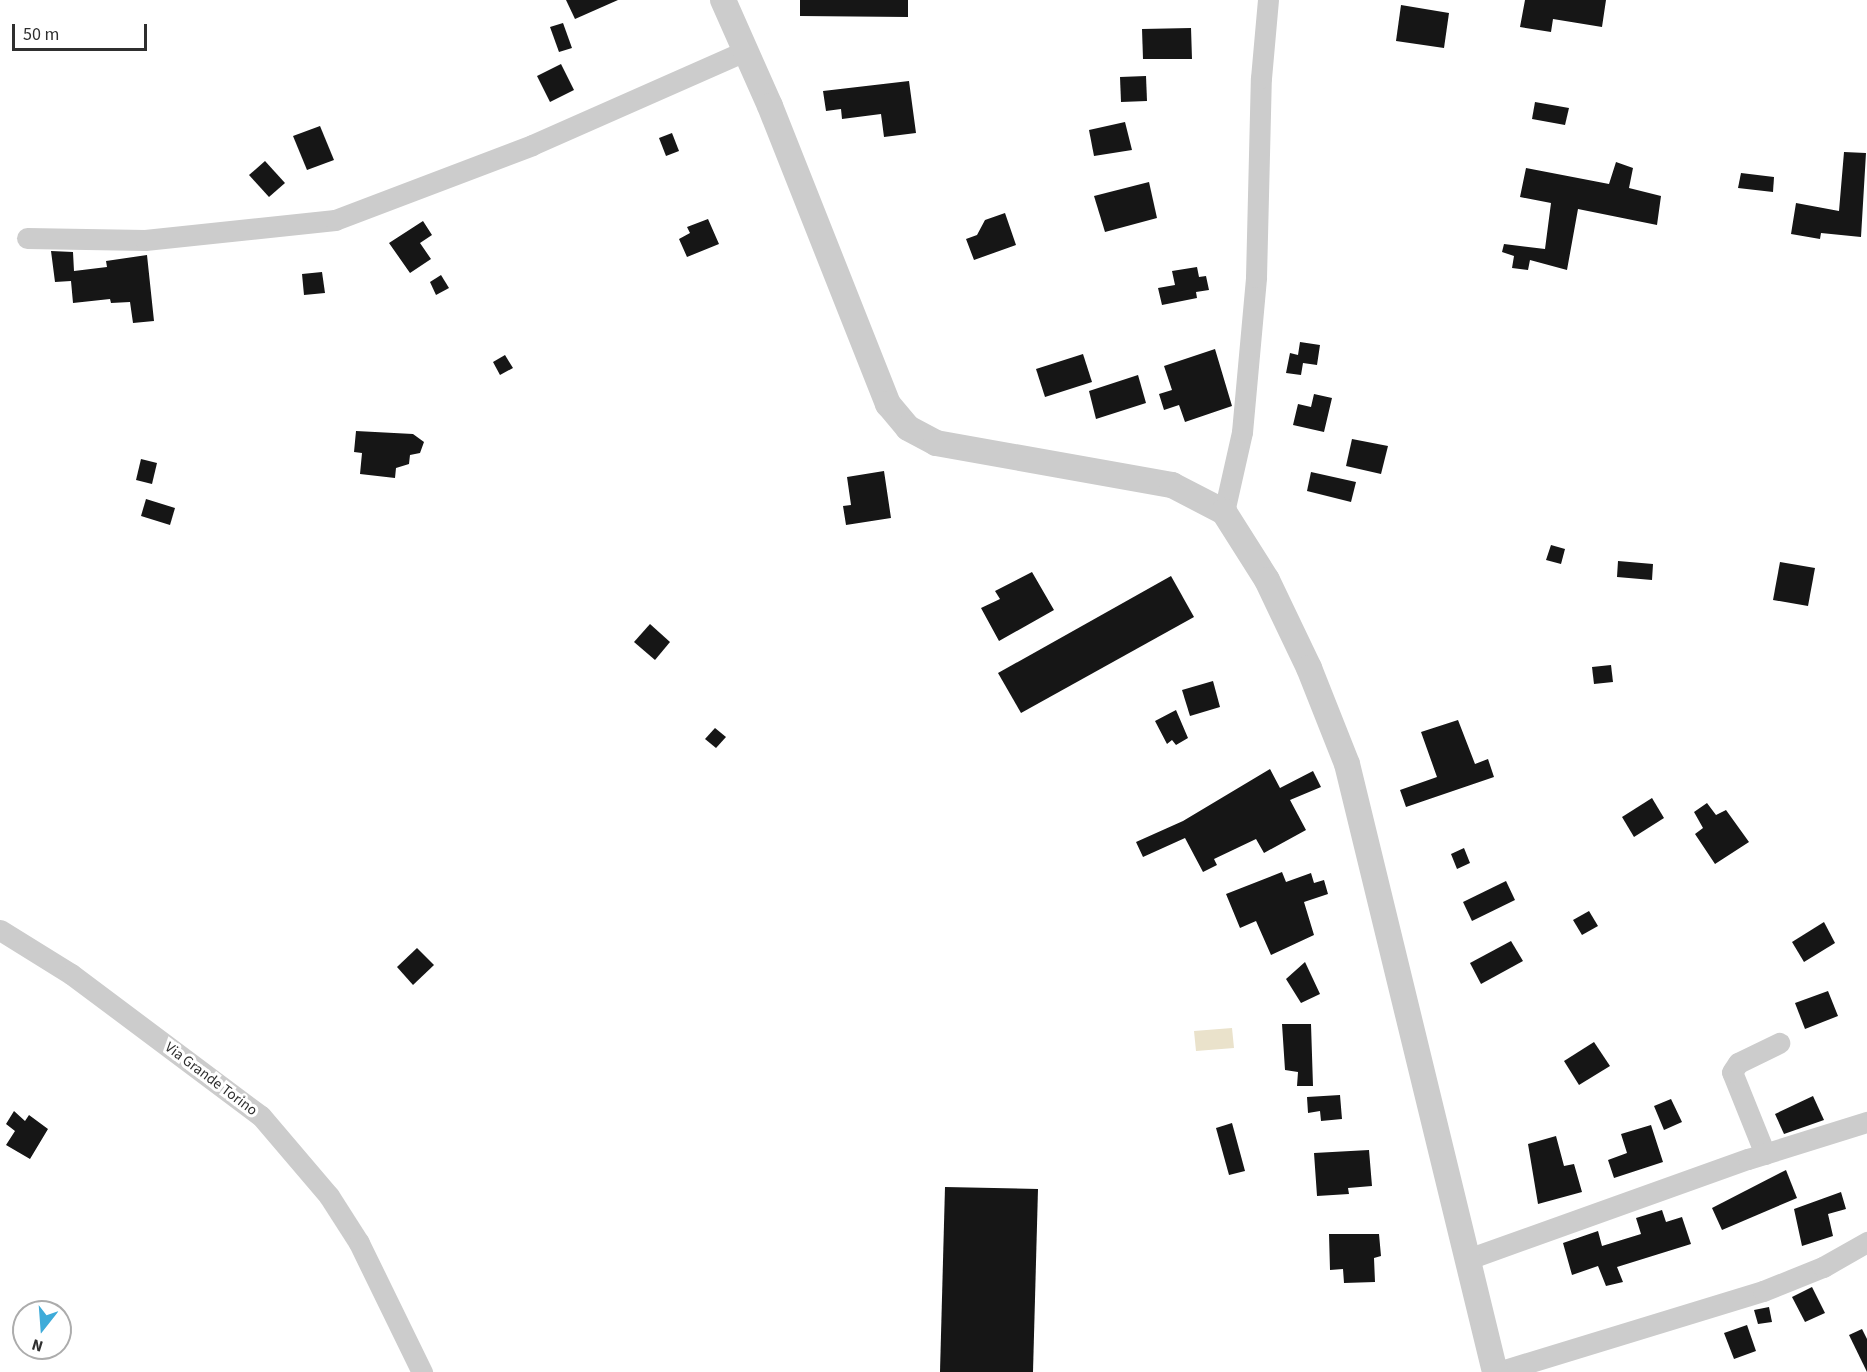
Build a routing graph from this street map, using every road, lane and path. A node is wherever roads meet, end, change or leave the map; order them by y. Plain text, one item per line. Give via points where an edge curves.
1 (723, 0) edge
2 (1268, 0) edge
3 (745, 51) junction
4 (27, 238) dead end
5 (1224, 512) junction
6 (0, 930) edge
7 (1779, 1043) dead end
8 (1867, 1122) edge
9 (1765, 1154) junction
10 (1867, 1242) edge
11 (1468, 1259) junction
12 (422, 1372) edge
13 (1497, 1372) edge

1 - 3 street
2 - 5 street via 1261,78 1256,276 1242,432
3 - 4 street via 532,145 335,220 146,240
3 - 5 street via 888,404 908,428 936,443 1172,484
5 - 11 street via 1271,590 1309,668 1347,764
6 - 12 street, Via Grande Torino via 71,974 261,1116 328,1196 359,1244
7 - 9 street via 1738,1063 1732,1072
8 - 9 street
9 - 11 street
10 - 13 street via 1823,1267 1763,1291
11 - 13 street

